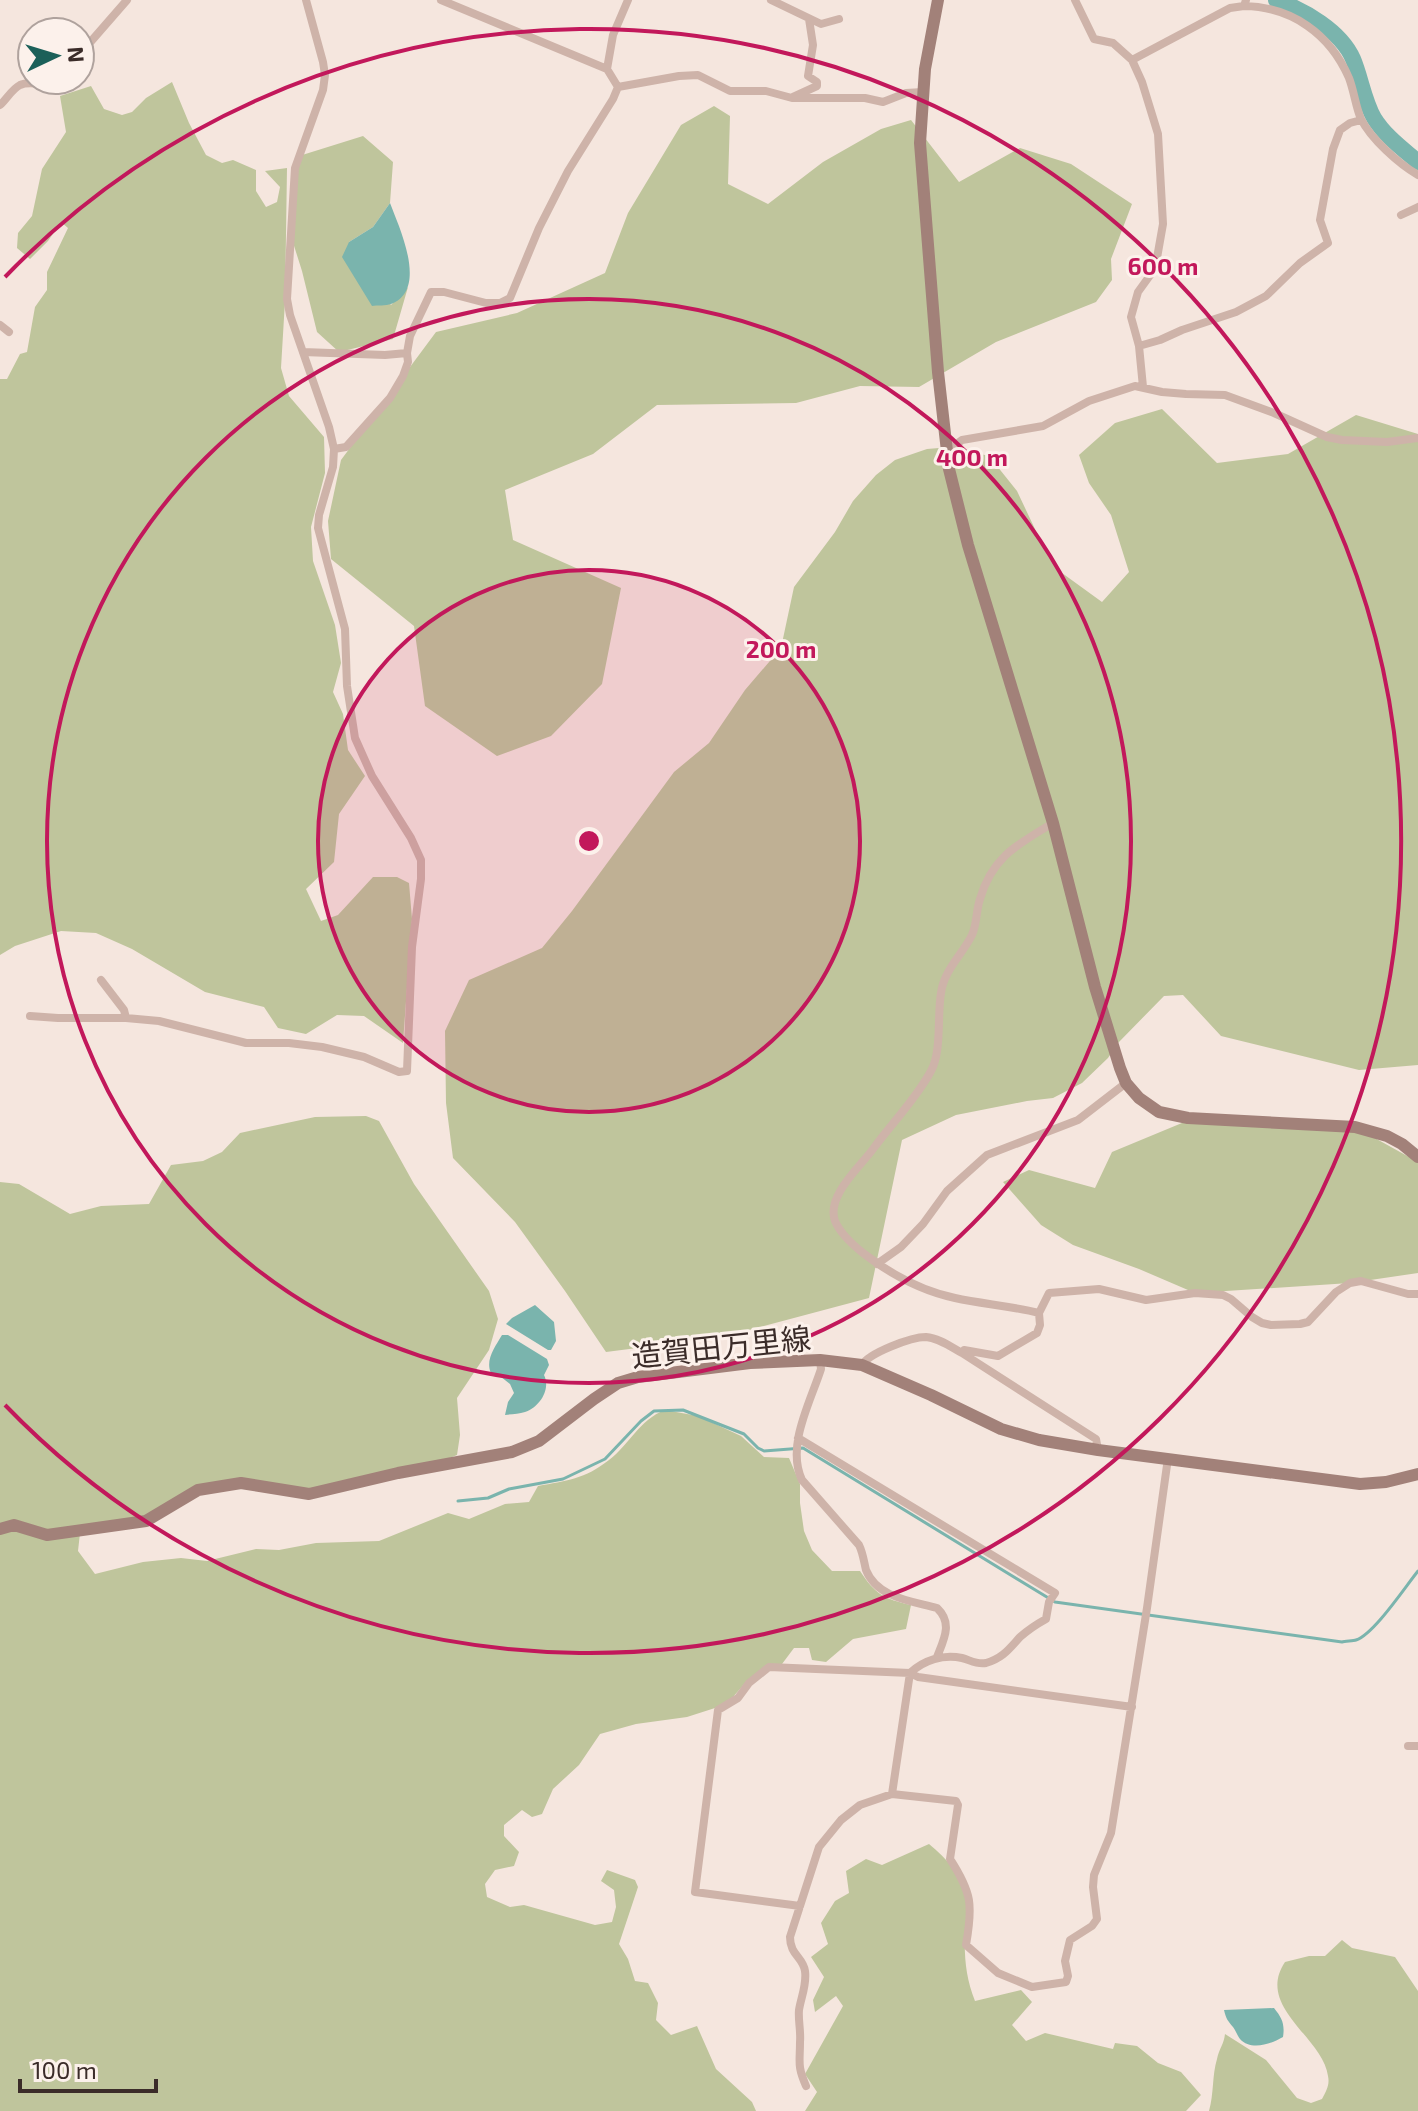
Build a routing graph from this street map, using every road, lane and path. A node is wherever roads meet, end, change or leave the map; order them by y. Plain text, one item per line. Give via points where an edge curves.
1 (127, 0) edge
2 (306, 0) edge
3 (441, 0) edge
4 (628, 0) edge
5 (771, 0) edge
6 (938, 0) edge
7 (1075, 0) edge
8 (1245, 3) edge
9 (809, 19) junction
10 (839, 19) dead end
11 (96, 36) edge
12 (1132, 60) junction
13 (607, 69) junction
14 (618, 87) junction
15 (16, 88) edge
16 (923, 92) junction
17 (792, 98) junction
18 (0, 105) edge
19 (1361, 120) junction
20 (1418, 175) edge
21 (1418, 207) edge
22 (1401, 215) dead end
23 (0, 325) edge
24 (9, 332) dead end
25 (1139, 346) junction
26 (303, 352) junction
27 (407, 353) junction
28 (1143, 387) junction
29 (1418, 438) edge
30 (334, 449) junction
31 (945, 449) junction
32 (1053, 823) junction
33 (101, 980) dead end
34 (30, 1016) dead end
35 (126, 1018) junction
36 (1126, 1083) junction
37 (1418, 1157) edge
38 (877, 1264) junction
39 (1418, 1294) edge
40 (1039, 1313) junction
41 (962, 1353) junction
42 (820, 1360) junction
43 (862, 1365) junction
44 (798, 1438) junction
45 (1098, 1450) junction
46 (1168, 1458) junction
47 (1418, 1474) edge
48 (0, 1529) edge
49 (937, 1657) junction
50 (910, 1673) junction
51 (1132, 1707) junction
52 (892, 1794) junction
53 (800, 1906) junction
54 (806, 2086) dead end

1 - 11 street
2 - 26 street via 325,75 295,168 287,299
3 - 13 street
4 - 13 street via 613,35
5 - 9 street
6 - 16 main road
7 - 12 street via 1094,39 1113,43
8 - 12 street
8 - 19 street via 1271,7 1300,21 1325,42 1348,76
9 - 10 street via 821,24
9 - 17 street via 813,45 808,76 817,86
12 - 25 street via 1158,134 1163,224 1157,258 1131,317
13 - 14 street
14 - 17 street via 698,75 730,91 766,91
14 - 27 street via 568,171 510,298 486,303 431,292
15 - 18 street
16 - 17 street via 883,102
16 - 31 main road via 924,212
19 - 20 street
19 - 25 street via 1340,130 1333,149 1320,220 1328,243 1266,296
21 - 22 street
23 - 24 street
25 - 28 street
26 - 27 street
26 - 30 street
27 - 30 street via 403,376 390,398 346,447
28 - 29 street via 1225,395 1342,440
28 - 31 street via 1089,401 1043,426 962,440
30 - 35 street via 318,528 345,629 355,738 421,860 407,1071 322,1047 246,1043 181,1025
31 - 32 main road via 968,545
32 - 36 main road
32 - 38 street via 1015,845 989,877 973,933 941,988 933,1068 839,1196 834,1209 838,1227
33 - 35 street
34 - 35 street
36 - 37 main road via 1148,1106 1171,1116 1355,1127 1387,1136
36 - 38 street via 1078,1120 987,1155 947,1191 901,1247
38 - 40 street via 952,1298
39 - 40 street via 1350,1283 1300,1324 1262,1323 1223,1295 1195,1293 1146,1300 1099,1289 1049,1293
40 - 41 street via 1037,1333 1006,1353
41 - 43 street via 925,1337 866,1358
41 - 45 street via 1096,1439
42 - 43 main road, 造賀田万里線
42 - 44 street
42 - 48 main road, 造賀田万里線 via 638,1377 618,1383 539,1441 512,1452 309,1494 241,1483 198,1490 146,1521 47,1535 14,1525
43 - 45 main road, 造賀田万里線 via 1001,1429
44 - 49 street via 802,1480 859,1545 867,1572 880,1590 944,1614 946,1636
44 - 49 street via 1055,1593 1046,1619 1001,1656 979,1664
45 - 46 main road, 造賀田万里線
46 - 47 main road, 造賀田万里線 via 1360,1484
46 - 51 street
49 - 50 street
50 - 51 street
50 - 52 street
50 - 53 street via 769,1667 718,1710 695,1892
51 - 52 street via 1111,1833 1094,1875 1097,1919 1070,1940 1066,1982 1032,1987 998,1973 966,1945 970,1901 950,1859 958,1805
52 - 53 street via 860,1805 829,1833 819,1847
53 - 54 street via 790,1945 806,1975 798,2064

